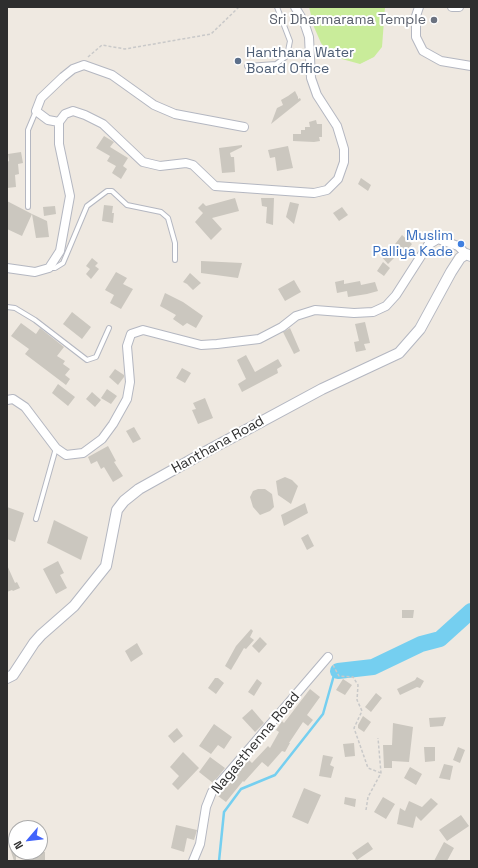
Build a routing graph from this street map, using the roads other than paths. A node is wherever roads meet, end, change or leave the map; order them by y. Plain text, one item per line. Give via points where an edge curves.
1 (277, 7) edge
2 (295, 7) edge
3 (420, 7) edge
4 (452, 7) edge
5 (459, 7) edge
6 (247, 66) dead end
7 (471, 66) edge
8 (36, 111) junction
9 (59, 122) junction
10 (244, 127) dead end
11 (28, 207) dead end
12 (469, 255) edge
13 (175, 260) dead end
14 (7, 268) edge
15 (49, 268) junction
16 (7, 307) edge
17 (109, 328) dead end
18 (7, 399) edge
19 (56, 448) junction
20 (36, 520) dead end
21 (328, 656) road end
22 (7, 678) edge
23 (193, 861) edge

1 - 6 lane via 290,41 287,56 276,64
2 - 9 street via 309,37 311,78 317,95 336,126 344,149 344,162 338,179 327,190 314,193 215,186 193,165 186,163 160,166 143,162 103,124 85,115 73,111 65,114
3 - 7 street via 416,16 416,37 423,51 441,61
4 - 5 street
8 - 9 street via 48,120
8 - 10 street via 41,98 73,68 84,65 112,76 154,105 175,114
8 - 11 lane via 28,130
9 - 15 street via 59,144 70,196 60,251
12 - 19 street via 458,246 438,239 428,245 386,306 373,312 315,310 296,316 259,339 201,345 143,330 132,334 127,346 130,382 126,399 113,424 102,439 83,453 66,455
12 - 22 street, Hanthana Road via 460,258 420,329 400,353 322,389 139,489 124,501 117,510 106,566 74,606 41,635 13,675
13 - 15 lane via 175,243 168,218 161,212 127,205 112,191 107,191 87,206 63,263 55,268
14 - 15 street via 35,272
16 - 17 lane via 15,308 35,320 87,360 96,357
18 - 19 street via 13,399 25,407
19 - 20 lane
21 - 23 street, Nagasthenna Road via 212,792 206,807 200,844

